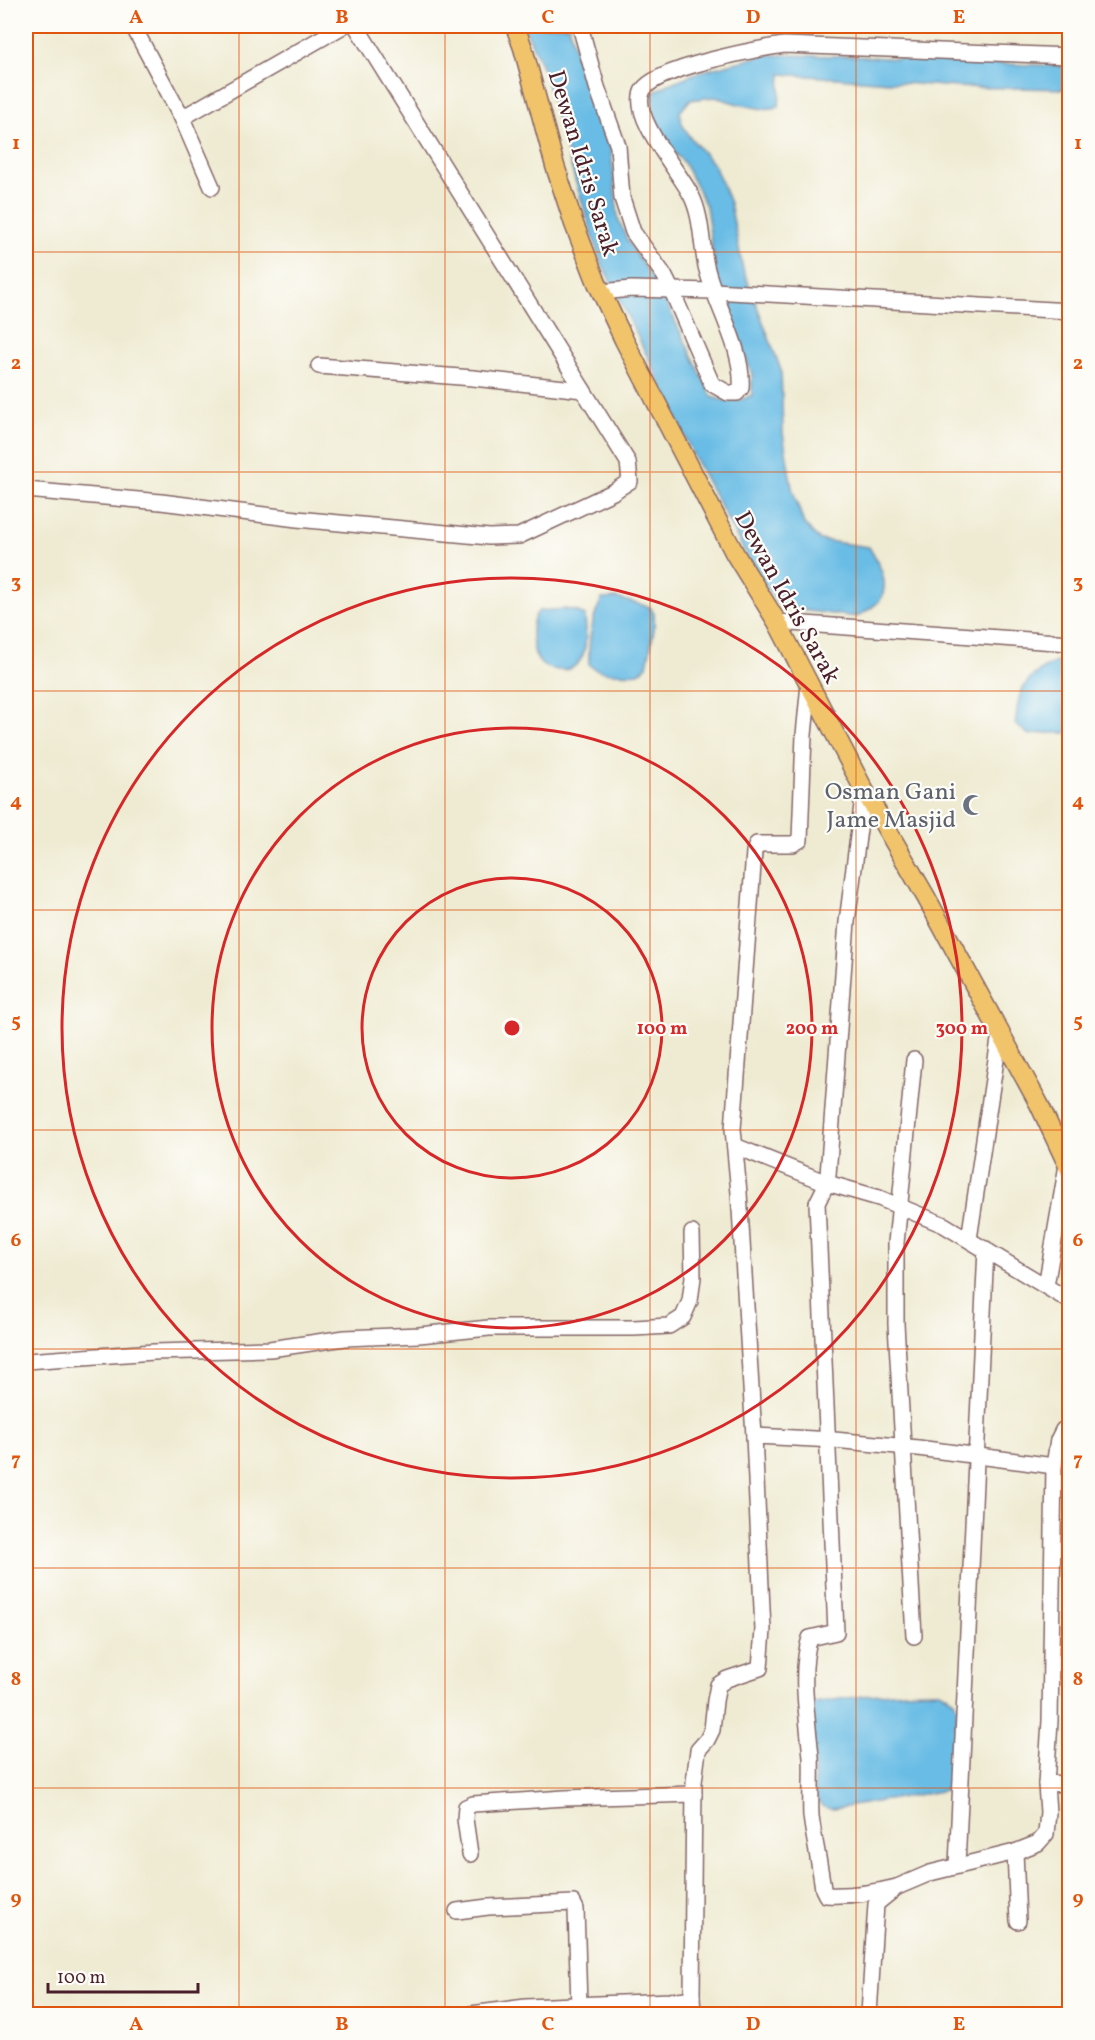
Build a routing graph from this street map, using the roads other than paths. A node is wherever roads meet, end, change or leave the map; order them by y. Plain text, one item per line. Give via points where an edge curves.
1 (133, 26) edge
2 (343, 26) edge
3 (356, 26) edge
4 (515, 26) edge
5 (580, 26) edge
6 (1070, 56) edge
7 (182, 118) junction
8 (212, 187) dead end
9 (672, 291) junction
10 (713, 291) junction
11 (602, 292) junction
12 (1070, 311) edge
13 (319, 366) dead end
14 (583, 390) junction
15 (26, 490) edge
16 (777, 622) junction
17 (1070, 643) edge
18 (809, 684) junction
19 (864, 790) junction
20 (1000, 1033) junction
21 (914, 1060) dead end
22 (735, 1146) junction
23 (1068, 1167) edge
24 (827, 1183) junction
25 (900, 1207) junction
26 (692, 1233) dead end
27 (969, 1239) junction
28 (986, 1249) junction
29 (1046, 1286) junction
30 (1070, 1301) edge
31 (26, 1361) edge
32 (1070, 1428) edge
33 (754, 1436) junction
34 (827, 1440) junction
35 (903, 1447) junction
36 (975, 1456) junction
37 (1054, 1466) junction
38 (914, 1636) dead end
39 (1070, 1783) edge
40 (1046, 1784) junction
41 (694, 1794) junction
42 (1015, 1852) junction
43 (470, 1854) dead end
44 (957, 1865) junction
45 (873, 1899) junction
46 (457, 1911) dead end
47 (1018, 1922) dead end
48 (692, 1996) junction
49 (579, 2005) junction
50 (471, 2014) edge
51 (693, 2014) edge
52 (869, 2014) edge

1 - 7 street
2 - 7 street
3 - 14 street
4 - 11 main road, Dewan Idris Sarak via 555,166
5 - 9 street via 618,146 622,198 633,232
6 - 10 street via 784,45 680,69 653,80 640,98 641,111 692,196
7 - 8 street
9 - 10 street
9 - 10 street via 712,384 728,393 737,393 741,388 740,361
9 - 11 street
10 - 12 street
11 - 16 main road, Dewan Idris Sarak via 735,554
13 - 14 street
14 - 15 street via 628,462 630,481 519,536 467,535
16 - 17 street
16 - 18 main road, Dewan Idris Sarak
18 - 19 main road, Dewan Idris Sarak
18 - 22 street via 800,840 793,844 757,844 754,852 733,1129
19 - 20 main road, Dewan Idris Sarak
19 - 24 street via 847,922
20 - 23 main road, Dewan Idris Sarak
20 - 27 street
21 - 25 street
22 - 24 street
22 - 33 street
23 - 29 street
24 - 25 street
24 - 34 street via 817,1203
25 - 27 street
25 - 35 street via 896,1324
26 - 31 street via 690,1301 683,1317 669,1326 489,1328 345,1338 270,1349
27 - 28 street
28 - 29 street
28 - 36 street
29 - 30 street
32 - 37 street via 1058,1440
33 - 34 street
33 - 41 street via 763,1630 760,1668 718,1685 712,1730 698,1750
34 - 35 street
34 - 45 street via 836,1632 810,1638 805,1660 811,1815 826,1895
35 - 36 street
35 - 38 street
36 - 37 street
36 - 44 street
37 - 40 street
39 - 40 street
40 - 42 street via 1046,1834 1038,1843
41 - 43 street via 473,1804 466,1808 465,1819
41 - 48 street
42 - 44 street
42 - 47 street
44 - 45 street
45 - 52 street
46 - 49 street via 573,1904
48 - 49 street via 670,2001
48 - 51 street
49 - 50 street

